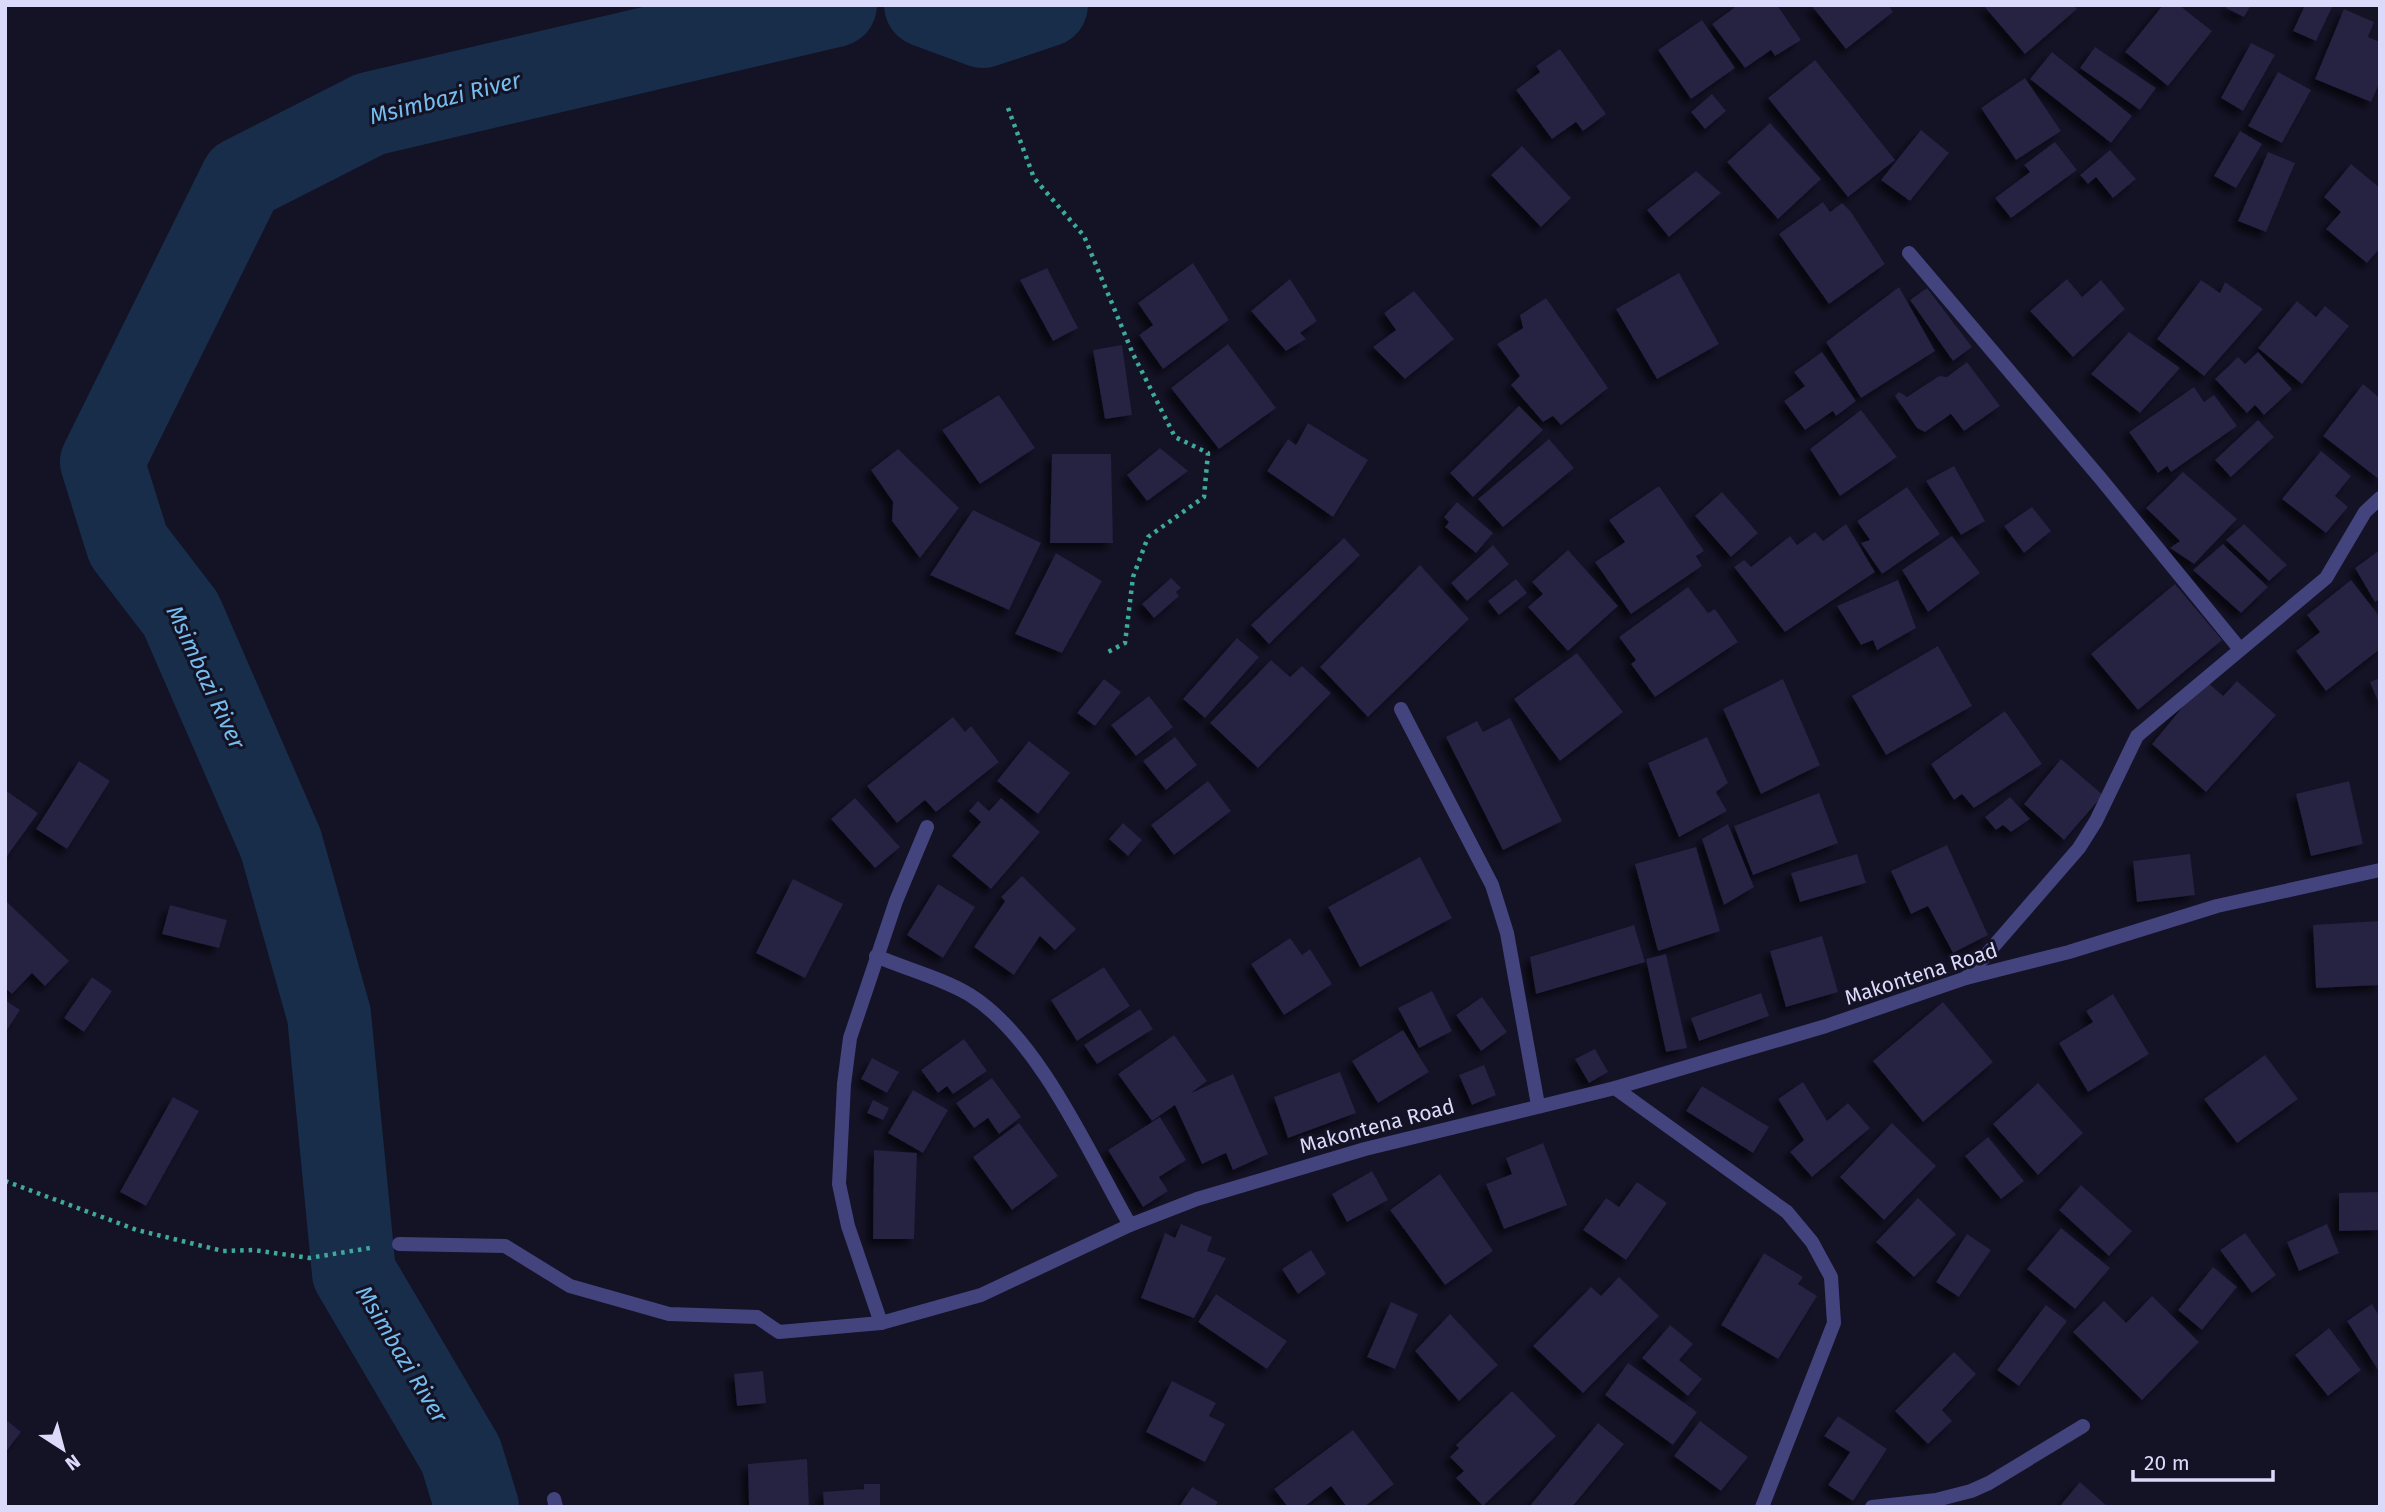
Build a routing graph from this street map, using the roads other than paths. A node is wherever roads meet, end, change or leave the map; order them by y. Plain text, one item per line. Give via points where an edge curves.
1 (1909, 253) dead end
2 (2380, 498) edge
3 (2239, 648) junction
4 (1401, 709) dead end
5 (927, 827) dead end
6 (2380, 870) edge
7 (876, 956) junction
8 (1966, 978) junction
9 (1615, 1088) junction
10 (1538, 1105) junction
11 (1130, 1225) junction
12 (399, 1244) road end
13 (881, 1323) junction
14 (2083, 1426) dead end
15 (1762, 1507) edge
16 (1872, 1507) edge

1 - 3 street
2 - 3 street via 2365,512 2326,578
3 - 8 street via 2137,736 2079,848
4 - 10 street via 1492,885 1507,933
5 - 7 street
6 - 8 street, Makontena Road via 2217,906
7 - 11 street via 969,995 1009,1027 1040,1068
7 - 13 street via 850,1038 839,1184 848,1226
8 - 9 street, Makontena Road via 1826,1026
9 - 10 street, Makontena Road
9 - 15 street via 1787,1212 1812,1242 1831,1277 1834,1323
10 - 11 street, Makontena Road via 1364,1149 1197,1199
11 - 13 street, Makontena Road via 981,1295
12 - 13 street, Makontena Road via 505,1245 570,1286 669,1314 757,1317 779,1332
14 - 16 street via 1971,1491

